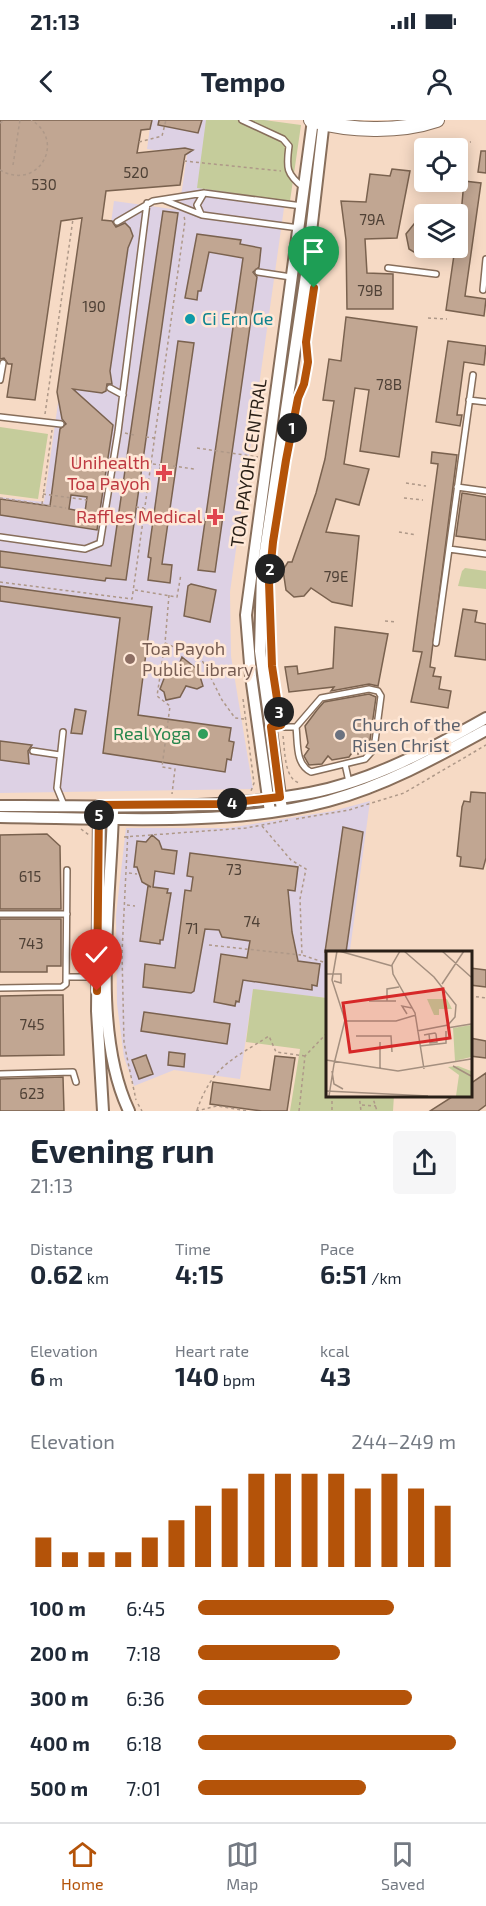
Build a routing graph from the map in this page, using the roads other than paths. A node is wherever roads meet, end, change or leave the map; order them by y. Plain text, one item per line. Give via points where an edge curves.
1 (242, 120) edge
2 (437, 120) edge
3 (317, 121) edge
4 (303, 188) junction
5 (204, 193) junction
6 (164, 200) junction
7 (147, 203) junction
8 (302, 206) junction
9 (202, 216) junction
10 (117, 222) dead end
11 (298, 228) junction
12 (486, 259) edge
13 (388, 268) dead end
14 (258, 272) dead end
15 (436, 274) dead end
16 (291, 278) junction
17 (483, 290) dead end
18 (3, 363) dead end
19 (472, 375) dead end
20 (0, 380) edge
21 (110, 388) dead end
22 (123, 395) junction
23 (469, 400) junction
24 (486, 402) edge
25 (0, 417) edge
26 (61, 424) dead end
27 (457, 487) junction
28 (486, 491) edge
29 (0, 537) edge
30 (449, 549) junction
31 (486, 554) edge
32 (436, 643) dead end
33 (486, 718) edge
34 (276, 726) junction
35 (296, 727) junction
36 (486, 730) edge
37 (63, 732) dead end
38 (33, 751) dead end
39 (60, 755) junction
40 (345, 764) junction
41 (349, 782) junction
42 (280, 797) junction
43 (268, 798) junction
44 (64, 805) junction
45 (99, 805) junction
46 (113, 805) junction
47 (0, 806) edge
48 (282, 810) junction
49 (270, 812) junction
50 (0, 817) edge
51 (99, 818) junction
52 (112, 818) junction
53 (67, 870) dead end
54 (0, 914) edge
55 (67, 914) junction
56 (68, 977) junction
57 (97, 977) junction
58 (0, 988) edge
59 (0, 1074) edge
60 (76, 1082) dead end
61 (103, 1111) edge
62 (129, 1111) edge

1 - 4 lane via 283,139 289,146 286,163 290,177
2 - 3 street via 400,128 363,128
3 - 4 street, TOA PAYOH CENTRAL
3 - 34 street, TOA PAYOH CENTRAL via 306,274 262,570 259,630
4 - 8 street, TOA PAYOH CENTRAL
5 - 6 lane
5 - 8 lane
5 - 9 lane via 196,205
6 - 7 lane
6 - 9 lane
7 - 10 lane
7 - 22 lane
8 - 11 street, TOA PAYOH CENTRAL
9 - 11 lane
11 - 16 street, TOA PAYOH CENTRAL
12 - 17 lane
13 - 15 lane
14 - 16 lane
16 - 43 street, TOA PAYOH CENTRAL via 246,615
18 - 20 lane
19 - 23 lane
21 - 22 lane
22 - 29 lane via 100,543 85,549
23 - 24 lane
23 - 27 lane
25 - 26 lane
27 - 28 lane
27 - 30 lane
30 - 31 lane
30 - 32 lane
33 - 41 street via 416,755
34 - 35 lane
34 - 42 street, TOA PAYOH CENTRAL
35 - 40 lane via 304,768 312,772
35 - 40 lane via 321,698 369,689 378,692 381,696 374,749 365,759
36 - 48 street via 375,786 327,802
37 - 39 lane
38 - 39 lane
39 - 44 lane via 57,788
40 - 41 lane
41 - 42 street
42 - 43 street
42 - 48 street, TOA PAYOH CENTRAL
43 - 46 street via 218,804
43 - 49 street, TOA PAYOH CENTRAL
44 - 45 street
44 - 47 street
45 - 46 street
45 - 51 street
46 - 52 street
48 - 49 street
49 - 52 street
50 - 51 street
51 - 52 street
51 - 57 street
52 - 62 street via 108,1020 114,1072
53 - 55 lane
54 - 55 lane
55 - 56 lane
56 - 57 lane
56 - 58 lane via 62,987
57 - 61 street
59 - 60 lane via 73,1072

